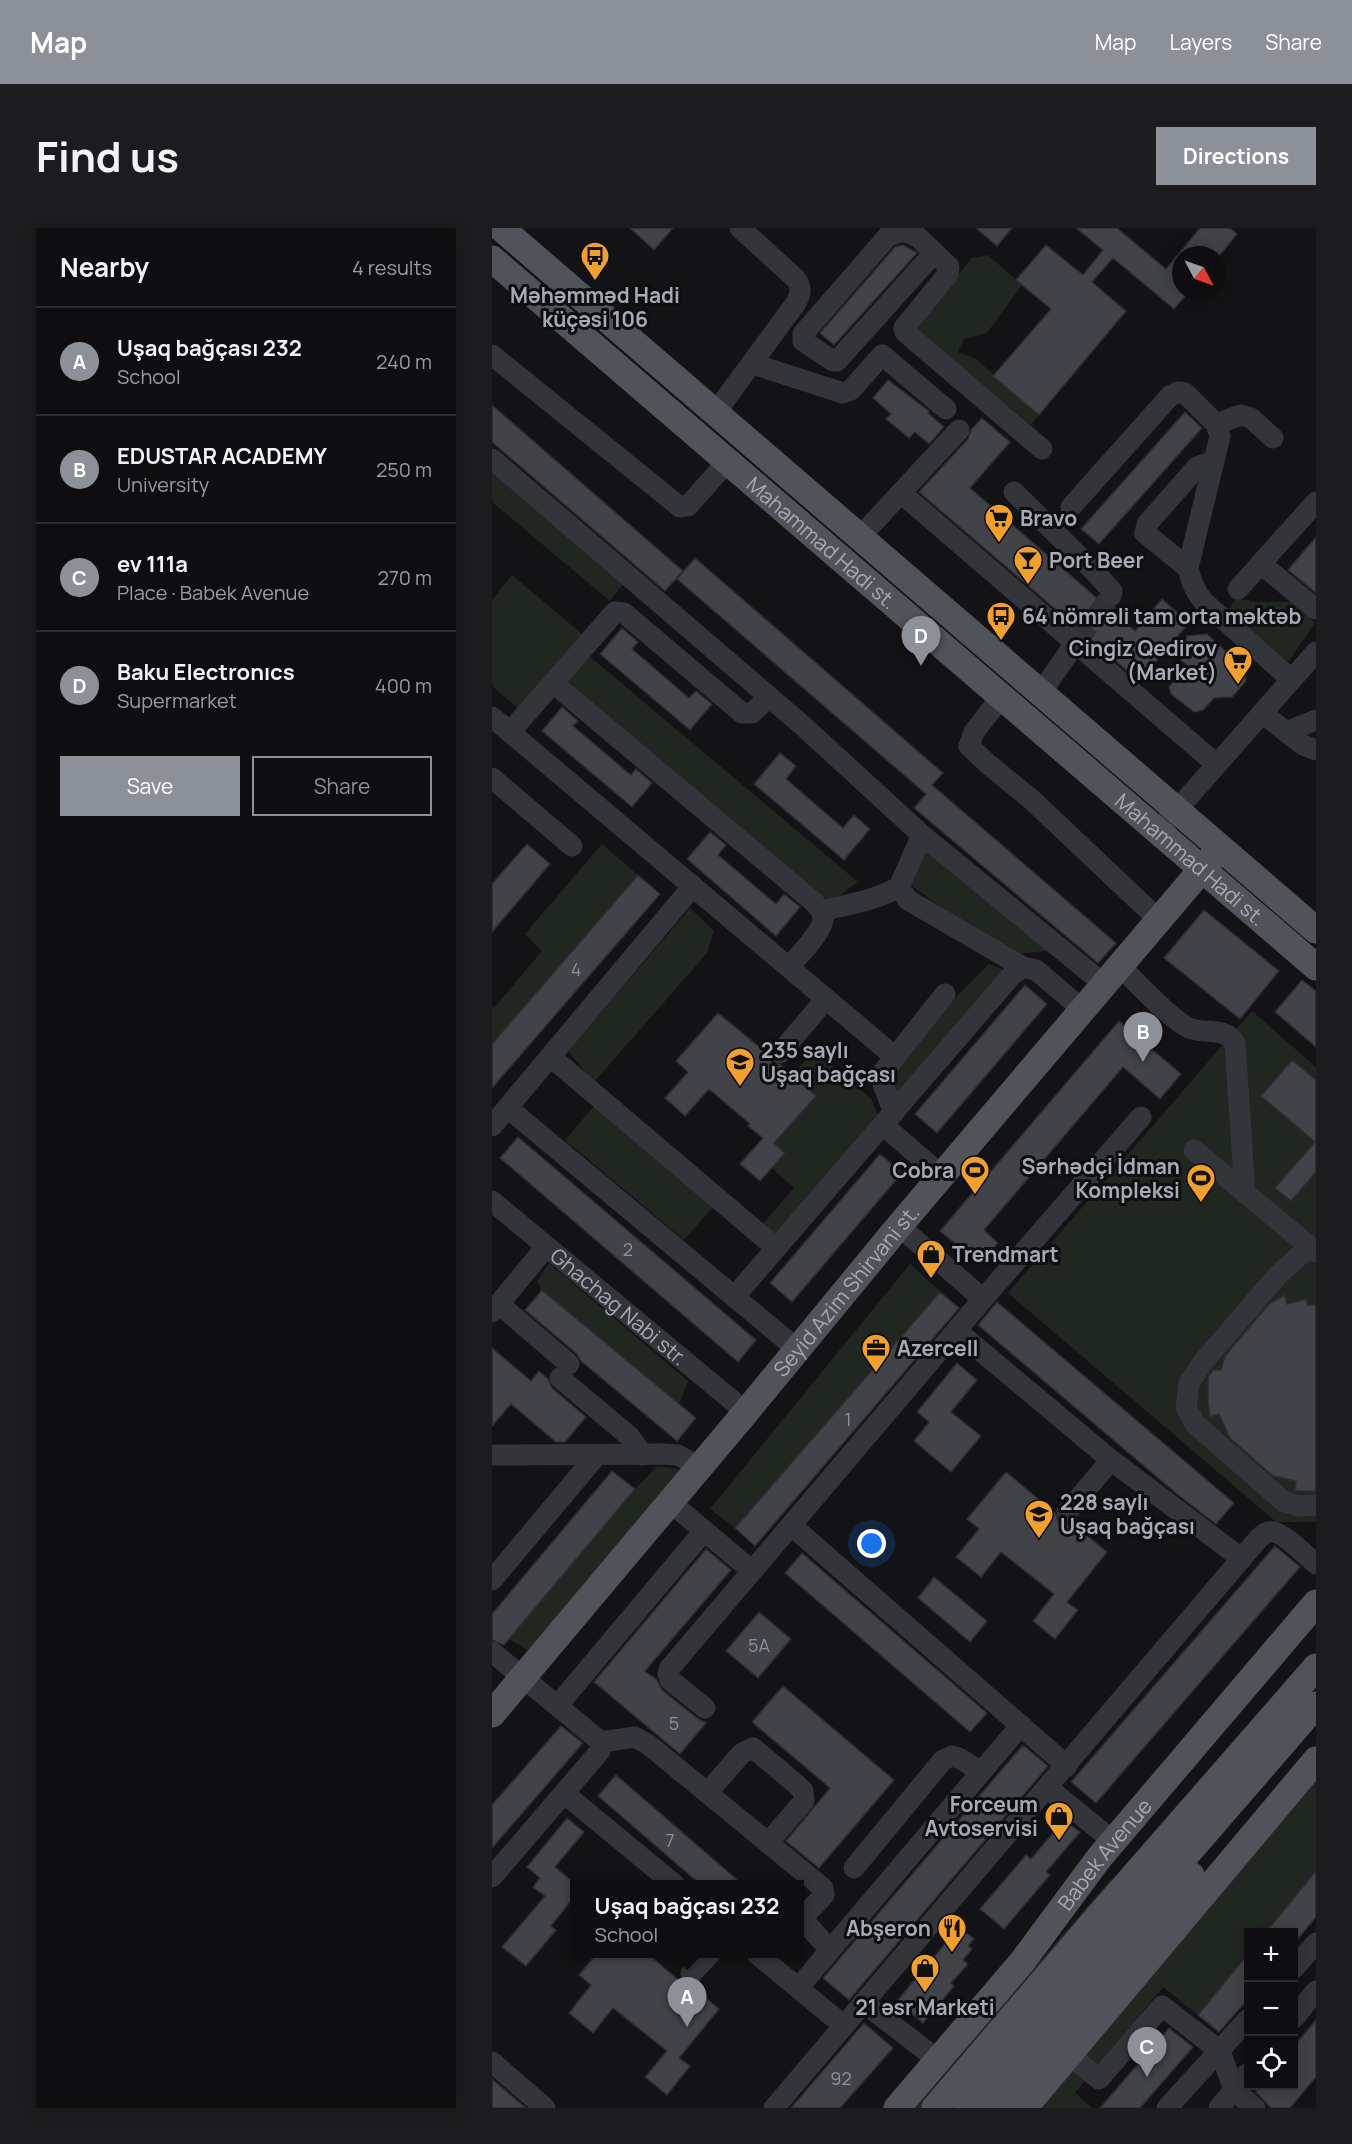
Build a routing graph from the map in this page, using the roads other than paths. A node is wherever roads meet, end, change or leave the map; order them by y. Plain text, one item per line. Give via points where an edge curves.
1 (501, 228) edge
2 (740, 228) edge
3 (922, 233) edge
4 (934, 253) junction
5 (492, 259) edge
6 (904, 328) junction
7 (882, 354) junction
8 (492, 355) edge
9 (753, 364) junction
10 (946, 409) dead end
11 (715, 413) junction
12 (1216, 424) junction
13 (959, 430) dead end
14 (1273, 438) dead end
15 (1042, 449) dead end
16 (492, 459) edge
17 (728, 461) junction
18 (1214, 461) junction
19 (1014, 492) dead end
20 (901, 493) junction
21 (1316, 502) edge
22 (1071, 507) dead end
23 (859, 538) junction
24 (1261, 564) junction
25 (1188, 568) junction
26 (1238, 589) dead end
27 (1111, 596) dead end
28 (1316, 609) edge
29 (1076, 642) junction
30 (1316, 652) edge
31 (1291, 679) junction
32 (553, 683) junction
33 (1040, 694) junction
34 (1002, 696) junction
35 (769, 697) junction
36 (1262, 713) junction
37 (492, 717) edge
38 (1316, 720) edge
39 (510, 732) junction
40 (1286, 732) junction
41 (1316, 750) edge
42 (1216, 764) junction
43 (492, 778) edge
44 (1167, 820) junction
45 (922, 835) junction
46 (572, 846) dead end
47 (1220, 848) junction
48 (1202, 868) junction
49 (693, 886) junction
50 (899, 887) junction
51 (822, 911) junction
52 (1159, 920) junction
53 (1316, 930) edge
54 (789, 967) junction
55 (1023, 967) junction
56 (1316, 967) edge
57 (1112, 975) junction
58 (945, 994) dead end
59 (826, 999) junction
60 (1083, 1010) junction
61 (780, 1053) dead end
62 (551, 1056) junction
63 (895, 1057) junction
64 (508, 1108) junction
65 (1141, 1117) dead end
66 (889, 1119) junction
67 (492, 1126) edge
68 (1194, 1150) dead end
69 (942, 1176) junction
70 (1245, 1193) junction
71 (495, 1211) edge
72 (899, 1226) junction
73 (546, 1246) junction
74 (775, 1247) junction
75 (1313, 1250) edge
76 (734, 1297) junction
77 (983, 1299) junction
78 (496, 1308) edge
79 (957, 1331) junction
80 (798, 1350) junction
81 (746, 1412) junction
82 (492, 1455) edge
83 (643, 1455) junction
84 (596, 1456) junction
85 (1112, 1460) junction
86 (699, 1467) junction
87 (670, 1502) junction
88 (1316, 1505) edge
89 (1066, 1512) dead end
90 (792, 1526) junction
91 (704, 1531) junction
92 (1242, 1559) junction
93 (1316, 1564) edge
94 (752, 1570) junction
95 (492, 1580) edge
96 (1316, 1603) edge
97 (1316, 1631) edge
98 (492, 1652) edge
99 (1316, 1667) edge
100 (524, 1677) junction
101 (558, 1705) junction
102 (1316, 1705) edge
103 (705, 1708) dead end
104 (492, 1714) edge
105 (1021, 1725) junction
106 (1316, 1725) edge
107 (601, 1742) junction
108 (1316, 1760) edge
109 (1067, 1766) junction
110 (981, 1772) junction
111 (1048, 1788) junction
112 (707, 1793) junction
113 (565, 1794) junction
114 (1113, 1841) junction
115 (768, 1843) junction
116 (854, 1868) dead end
117 (492, 1877) edge
118 (669, 1880) edge
119 (1316, 1943) edge
120 (830, 1950) junction
121 (705, 1958) edge
122 (764, 1958) edge
123 (1022, 1962) junction
124 (1298, 1963) edge
125 (691, 1974) dead end
126 (799, 1987) junction
127 (1316, 1991) edge
128 (864, 2003) junction
129 (1298, 2012) edge
130 (1244, 2024) edge
131 (844, 2026) junction
132 (1220, 2051) junction
133 (1068, 2054) junction
134 (938, 2060) junction
135 (492, 2062) edge
136 (1244, 2078) edge
137 (1234, 2090) junction
138 (545, 2108) edge
139 (774, 2108) edge
140 (897, 2108) edge
141 (935, 2108) edge
142 (967, 2108) edge
143 (994, 2108) edge
144 (1024, 2108) edge
145 (1167, 2108) edge
146 (1219, 2108) edge
147 (1255, 2108) edge

1 - 11 main road, Mahammad Hadi st.
2 - 9 street via 796,279 801,294
3 - 4 street
3 - 4 street via 904,231 888,236 803,334 803,342 837,361
4 - 6 street via 949,267 948,274
5 - 17 main road, Mahammad Hadi st.
6 - 7 street
6 - 15 street
7 - 9 street via 851,390 843,393
7 - 10 street
8 - 17 street via 680,507 688,506
9 - 11 street
11 - 23 main road, Mahammad Hadi st.
12 - 14 street via 1241,415 1251,418
12 - 18 street via 1220,436
12 - 22 street via 1185,393 1170,396
13 - 20 street
16 - 35 street
17 - 34 main road, Mahammad Hadi st.
18 - 25 street
18 - 25 street via 1197,467 1147,524 1145,533
19 - 27 street via 1093,570 1112,591
20 - 23 street
20 - 29 street
21 - 24 street
23 - 33 main road, Mahammad Hadi st.
24 - 26 street
24 - 28 street
25 - 31 street via 1196,593
29 - 33 street
29 - 42 street
30 - 31 street
31 - 36 street
32 - 35 street via 615,612 624,613 742,713 752,713
32 - 39 street
32 - 51 street
33 - 44 main road, Mahammad Hadi st.
34 - 44 main road, Mahammad Hadi st.
34 - 52 street via 974,732 969,746
35 - 45 street
36 - 40 street
36 - 42 street
37 - 39 street
38 - 40 street
39 - 49 street
40 - 41 street
42 - 44 street
43 - 46 street
44 - 47 main road, Mahammad Hadi st.
44 - 48 main road, Mahammad Hadi st.
45 - 50 street
45 - 57 street
47 - 48 main road, Seyid Azim Shirvani st.
47 - 53 main road, Mahammad Hadi st.
48 - 52 main road, Seyid Azim Shirvani st.
48 - 56 main road, Mahammad Hadi st.
49 - 54 street
49 - 62 street
50 - 51 street via 865,902
50 - 55 street via 909,900
51 - 54 street via 823,920 816,933
52 - 57 main road, Seyid Azim Shirvani st.
54 - 59 street
55 - 60 street via 1036,970
55 - 66 street
57 - 60 main road, Seyid Azim Shirvani st.
57 - 70 street via 1188,1028 1231,1036 1235,1043
58 - 63 street
59 - 61 street
59 - 63 street
60 - 69 main road, Seyid Azim Shirvani st.
62 - 64 street
62 - 74 street
63 - 66 street via 880,1076
64 - 67 street
64 - 76 street
65 - 77 street
66 - 69 street
66 - 74 street
68 - 70 street
69 - 72 main road, Seyid Azim Shirvani st.
70 - 75 street
71 - 73 street, Ghachag Nabi str.
72 - 77 street
72 - 80 main road, Seyid Azim Shirvani st.
73 - 78 street
73 - 81 street, Ghachag Nabi str.
74 - 76 street
75 - 88 street via 1277,1276 1203,1362 1189,1383 1186,1407 1195,1424 1283,1501 1298,1506
76 - 80 street
77 - 79 street
78 - 83 street via 564,1371
79 - 85 street
79 - 90 street
80 - 81 main road, Seyid Azim Shirvani st.
81 - 86 main road, Seyid Azim Shirvani st.
82 - 84 street
83 - 84 street
83 - 86 street via 678,1455
84 - 95 street
85 - 89 street
85 - 92 street
86 - 87 main road, Seyid Azim Shirvani st.
87 - 91 street
87 - 100 main road, Seyid Azim Shirvani st.
90 - 94 street
90 - 105 street
91 - 94 street
91 - 101 street
92 - 93 street via 1259,1538 1274,1531
92 - 109 street
94 - 103 street via 669,1669 670,1680
96 - 114 main road, Babek Avenue
97 - 123 main road via 1113,1870
98 - 100 street
99 - 141 main road, Babek Avenue
100 - 101 street
100 - 104 main road, Seyid Azim Shirvani st.
101 - 107 street
102 - 142 main road
105 - 109 street
105 - 110 street
106 - 143 main road
107 - 112 street via 634,1737 650,1745
107 - 113 street via 600,1751
108 - 133 main road
109 - 111 street
110 - 116 street via 952,1756 943,1760
110 - 120 street
111 - 114 street
111 - 128 street
112 - 115 street
112 - 115 street via 742,1753 753,1748 803,1791 804,1801
113 - 117 street
113 - 118 street
114 - 123 main road, Babek Avenue
115 - 120 street via 823,1888 824,1895 807,1913 805,1922
119 - 124 street
120 - 126 street
121 - 125 street
122 - 126 street
123 - 134 main road, Babek Avenue
126 - 131 street
127 - 129 street
128 - 131 street
128 - 134 street
130 - 132 street
131 - 139 street
132 - 133 street via 1162,2006 1099,2079
132 - 137 street
132 - 145 street
133 - 144 main road
134 - 140 main road, Babek Avenue
135 - 138 street
136 - 137 street
137 - 146 street
137 - 147 street

